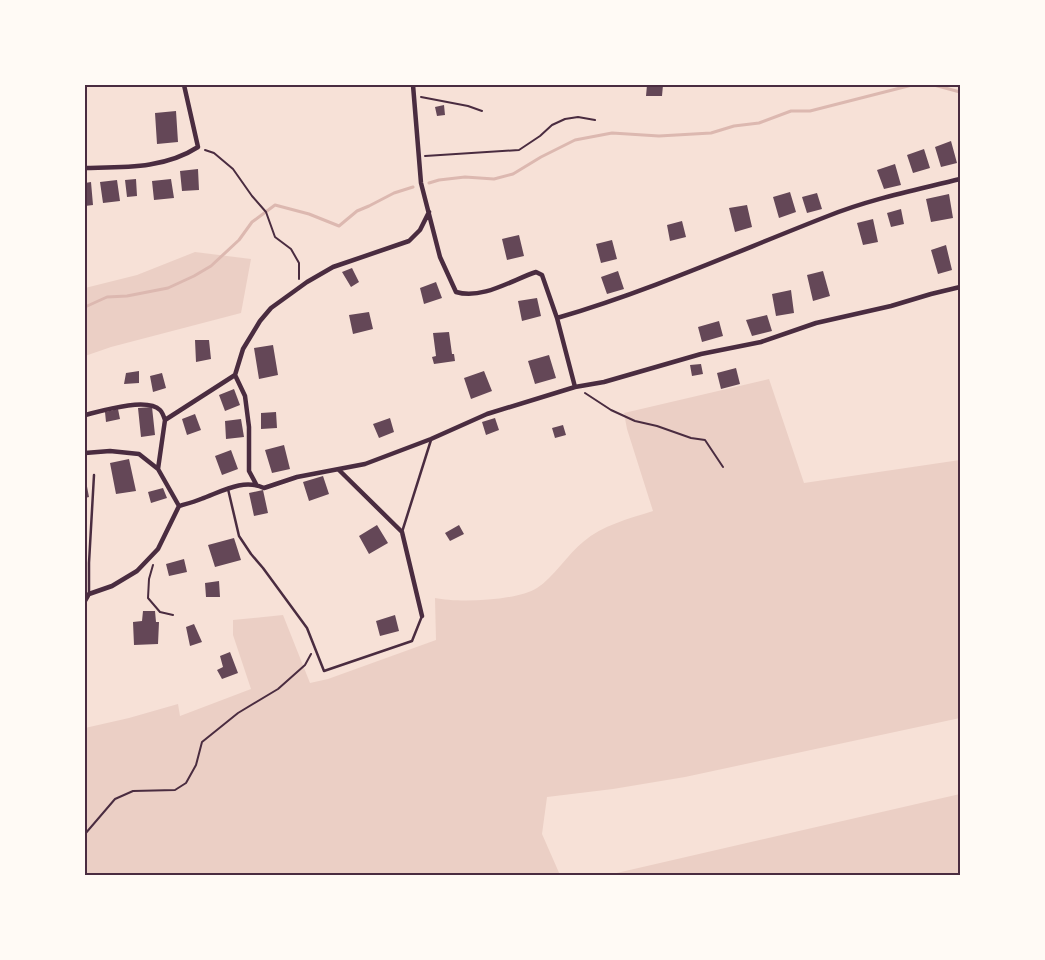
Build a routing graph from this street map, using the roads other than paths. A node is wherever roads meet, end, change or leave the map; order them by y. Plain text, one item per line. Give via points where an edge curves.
1 (184, 85) edge
2 (413, 85) edge
3 (85, 168) edge
4 (960, 179) edge
5 (429, 212) junction
6 (960, 287) edge
7 (557, 318) junction
8 (236, 375) junction
9 (575, 387) junction
10 (85, 415) edge
11 (165, 420) junction
12 (431, 439) junction
13 (85, 453) edge
14 (158, 469) junction
15 (339, 470) junction
16 (94, 475) dead end
17 (256, 484) junction
18 (228, 487) junction
19 (179, 506) junction
20 (402, 532) junction
21 (87, 558) edge
22 (90, 594) junction
23 (85, 601) edge
24 (422, 616) joint

1 - 3 street via 198,147 184,156 144,167
2 - 5 street via 420,183
4 - 7 street via 829,215 636,292
5 - 7 street via 440,257 456,292 466,295 493,289 536,272 542,275
5 - 8 street via 420,230 409,241 333,267 271,308 243,349
6 - 9 street via 802,327 761,342
7 - 9 street
8 - 11 street
8 - 17 street via 245,396 249,471
9 - 12 street via 487,414
10 - 11 street via 145,404 160,410
11 - 14 street
12 - 15 street via 365,464
12 - 20 lane
13 - 14 street via 140,454
14 - 19 street
15 - 17 street via 297,477 264,488
15 - 20 street
16 - 21 lane
17 - 18 street
18 - 19 street
18 - 24 lane via 239,536 307,628 324,671 412,640
19 - 22 street via 158,549 138,571
20 - 24 street
21 - 22 lane
22 - 23 street

